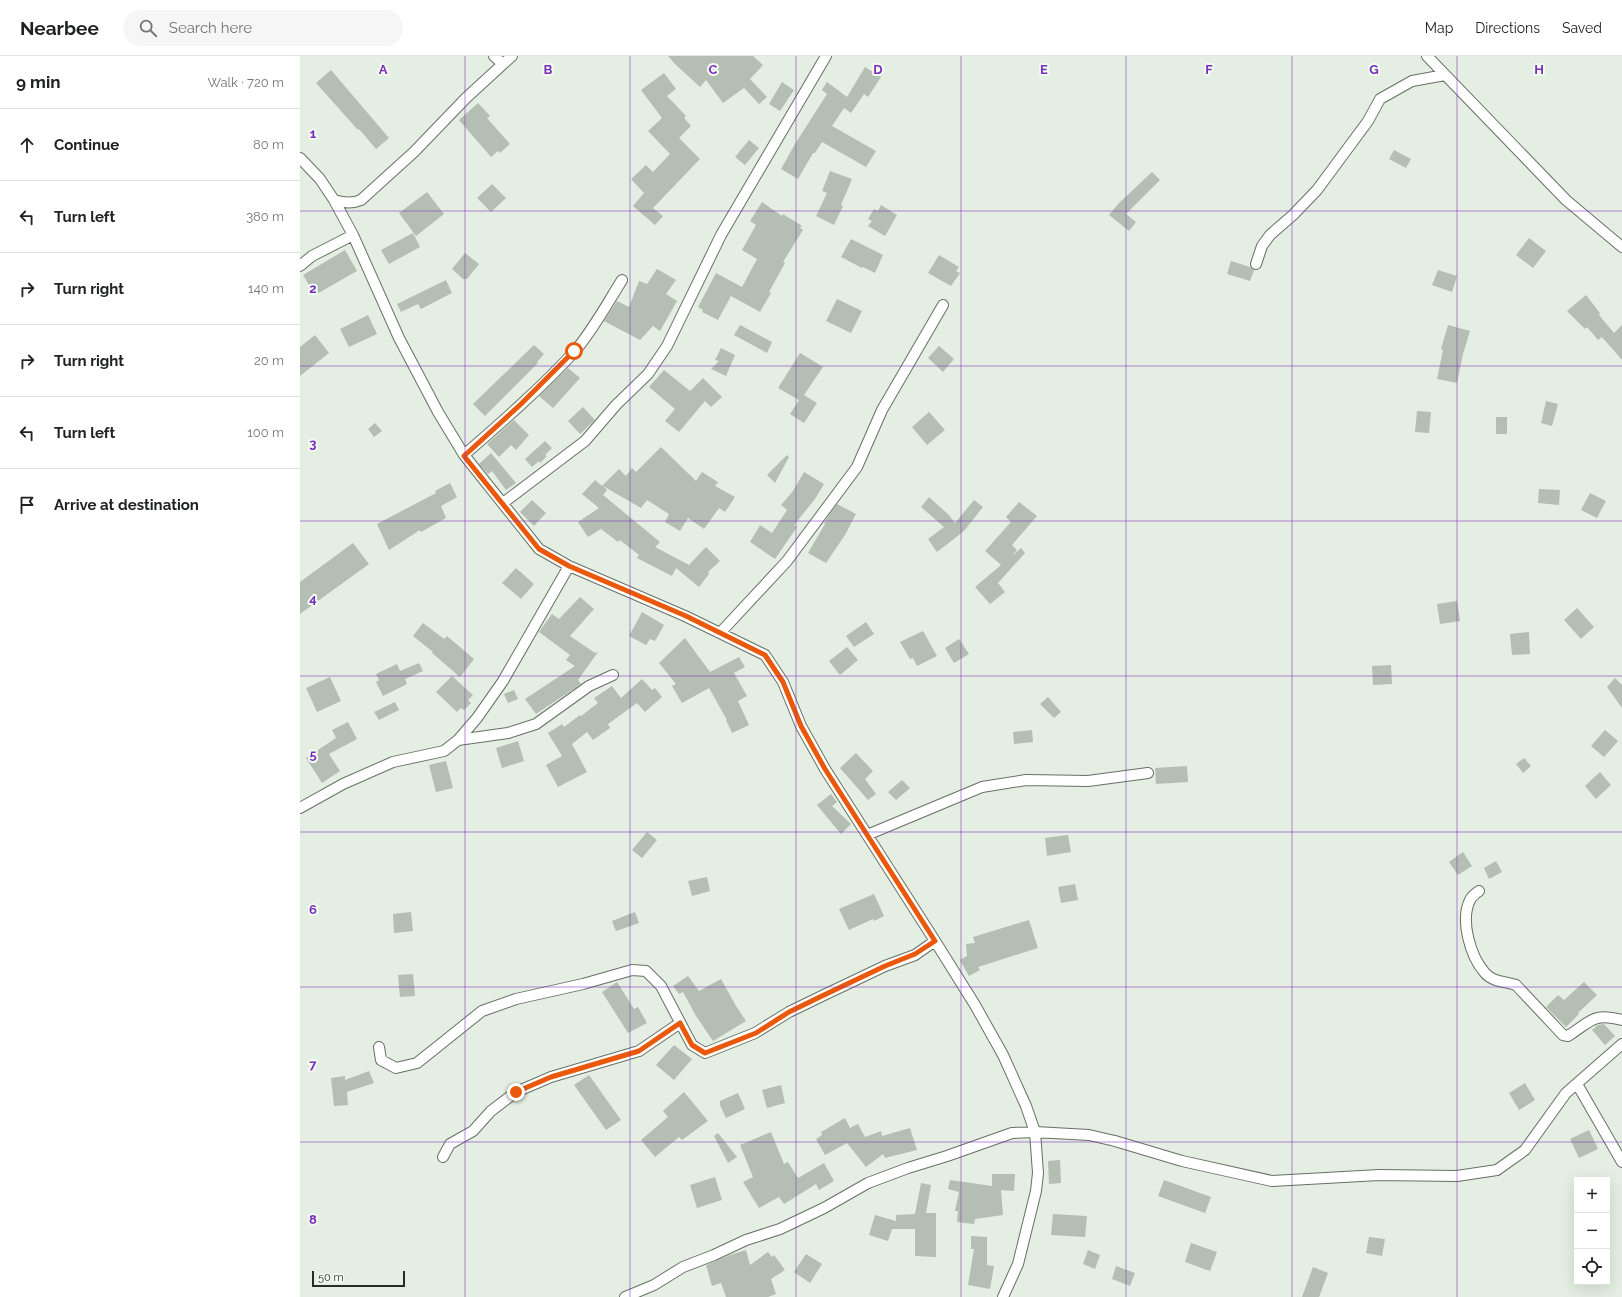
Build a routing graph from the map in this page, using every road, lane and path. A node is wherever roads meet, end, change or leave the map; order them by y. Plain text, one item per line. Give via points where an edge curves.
1 (494, 56) edge
2 (512, 56) edge
3 (826, 56) edge
4 (1427, 56) edge
5 (503, 64) junction
6 (1445, 75) junction
7 (300, 158) edge
8 (334, 200) junction
9 (352, 236) junction
10 (1622, 247) edge
11 (1256, 264) dead end
12 (300, 266) edge
13 (622, 280) dead end
14 (943, 305) dead end
15 (464, 456) junction
16 (503, 503) junction
17 (569, 566) junction
18 (720, 633) junction
19 (613, 675) dead end
20 (458, 740) junction
21 (1148, 773) dead end
22 (300, 808) edge
23 (867, 835) junction
24 (1479, 891) dead end
25 (935, 941) junction
26 (1622, 1020) edge
27 (680, 1023) junction
28 (1622, 1044) edge
29 (379, 1047) dead end
30 (1577, 1084) junction
31 (1035, 1132) junction
32 (443, 1157) dead end
33 (1622, 1162) edge
34 (625, 1297) edge
35 (1003, 1297) edge

1 - 5 street
2 - 5 street
3 - 16 street via 721,235 667,346 648,374 616,405 585,441
4 - 6 street
5 - 8 street via 361,200 354,203
6 - 10 street via 1566,200
6 - 11 street via 1412,81 1380,98 1368,121 1317,190 1270,235 1262,246
7 - 8 street via 320,179
8 - 9 street
9 - 12 street via 312,256
9 - 15 street via 399,338
13 - 15 street via 574,351
14 - 18 street via 882,410 857,467 787,561
15 - 16 street
16 - 17 street via 539,549
17 - 18 street
17 - 20 street via 503,681 478,718
18 - 23 street via 765,655 783,682 801,726 825,769
19 - 20 street via 589,686 536,724 508,733
20 - 22 street via 444,751 393,762 343,784
21 - 23 street via 1088,781 1026,780 982,787
23 - 25 street
24 - 26 street via 1471,898 1466,912 1466,925 1473,952 1485,973 1498,982 1516,985 1563,1036 1568,1036 1584,1023 1600,1017 1609,1016
25 - 27 street via 915,954 789,1012 756,1033 705,1053 692,1045
25 - 31 street via 1003,1055
27 - 29 street via 661,986 646,971 632,970 516,999 482,1011 417,1062 396,1068 381,1060
27 - 32 street via 639,1051 551,1077 516,1092 491,1111 473,1131 450,1144
28 - 30 street
30 - 31 street via 1566,1092 1525,1150 1497,1170 1457,1176 1379,1175 1272,1180 1182,1161 1089,1135
30 - 33 street
31 - 34 street via 1012,1132 868,1183 780,1229 746,1240 682,1267 654,1285
31 - 35 street via 1038,1173 1036,1191 1018,1264

